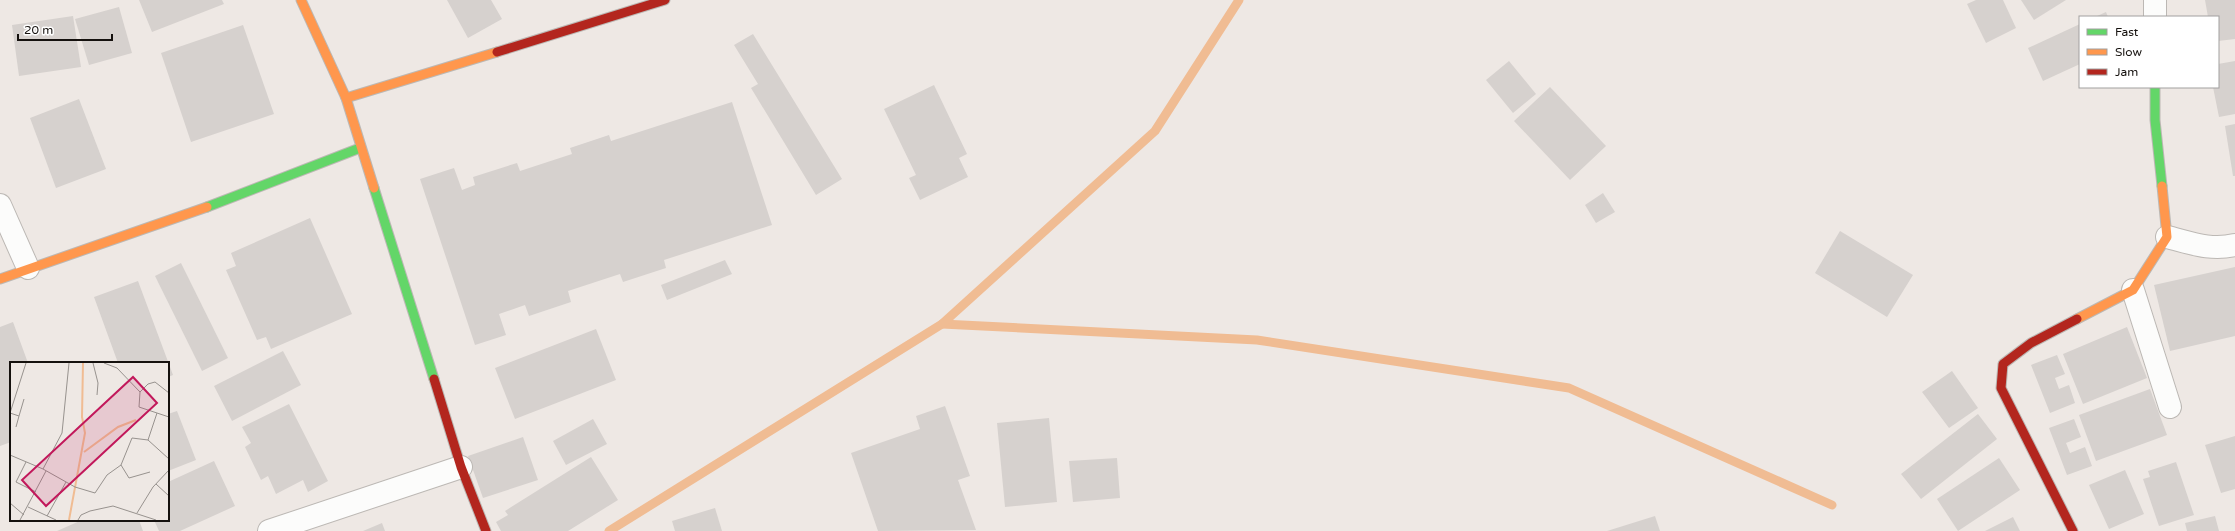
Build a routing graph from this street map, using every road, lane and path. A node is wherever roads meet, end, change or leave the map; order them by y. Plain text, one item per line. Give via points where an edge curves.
1 (301, 0) edge
2 (665, 0) edge
3 (2155, 0) edge
4 (2155, 16) edge
5 (2155, 88) edge
6 (346, 98) junction
7 (360, 148) junction
8 (0, 205) edge
9 (2168, 237) junction
10 (2235, 245) edge
11 (28, 268) junction
12 (0, 278) edge
13 (2133, 290) junction
14 (2170, 407) dead end
15 (462, 467) junction
16 (270, 531) edge
17 (486, 531) edge
18 (2072, 531) edge

1 - 6 street
2 - 6 street
3 - 4 street
5 - 9 street via 2155,120
6 - 7 street
7 - 11 street via 221,202
7 - 15 street
8 - 11 street
9 - 10 street via 2203,247 2220,249
9 - 13 street
11 - 12 street
13 - 14 street
13 - 18 street via 2031,343 2003,364 2001,388
15 - 16 street
15 - 17 street

